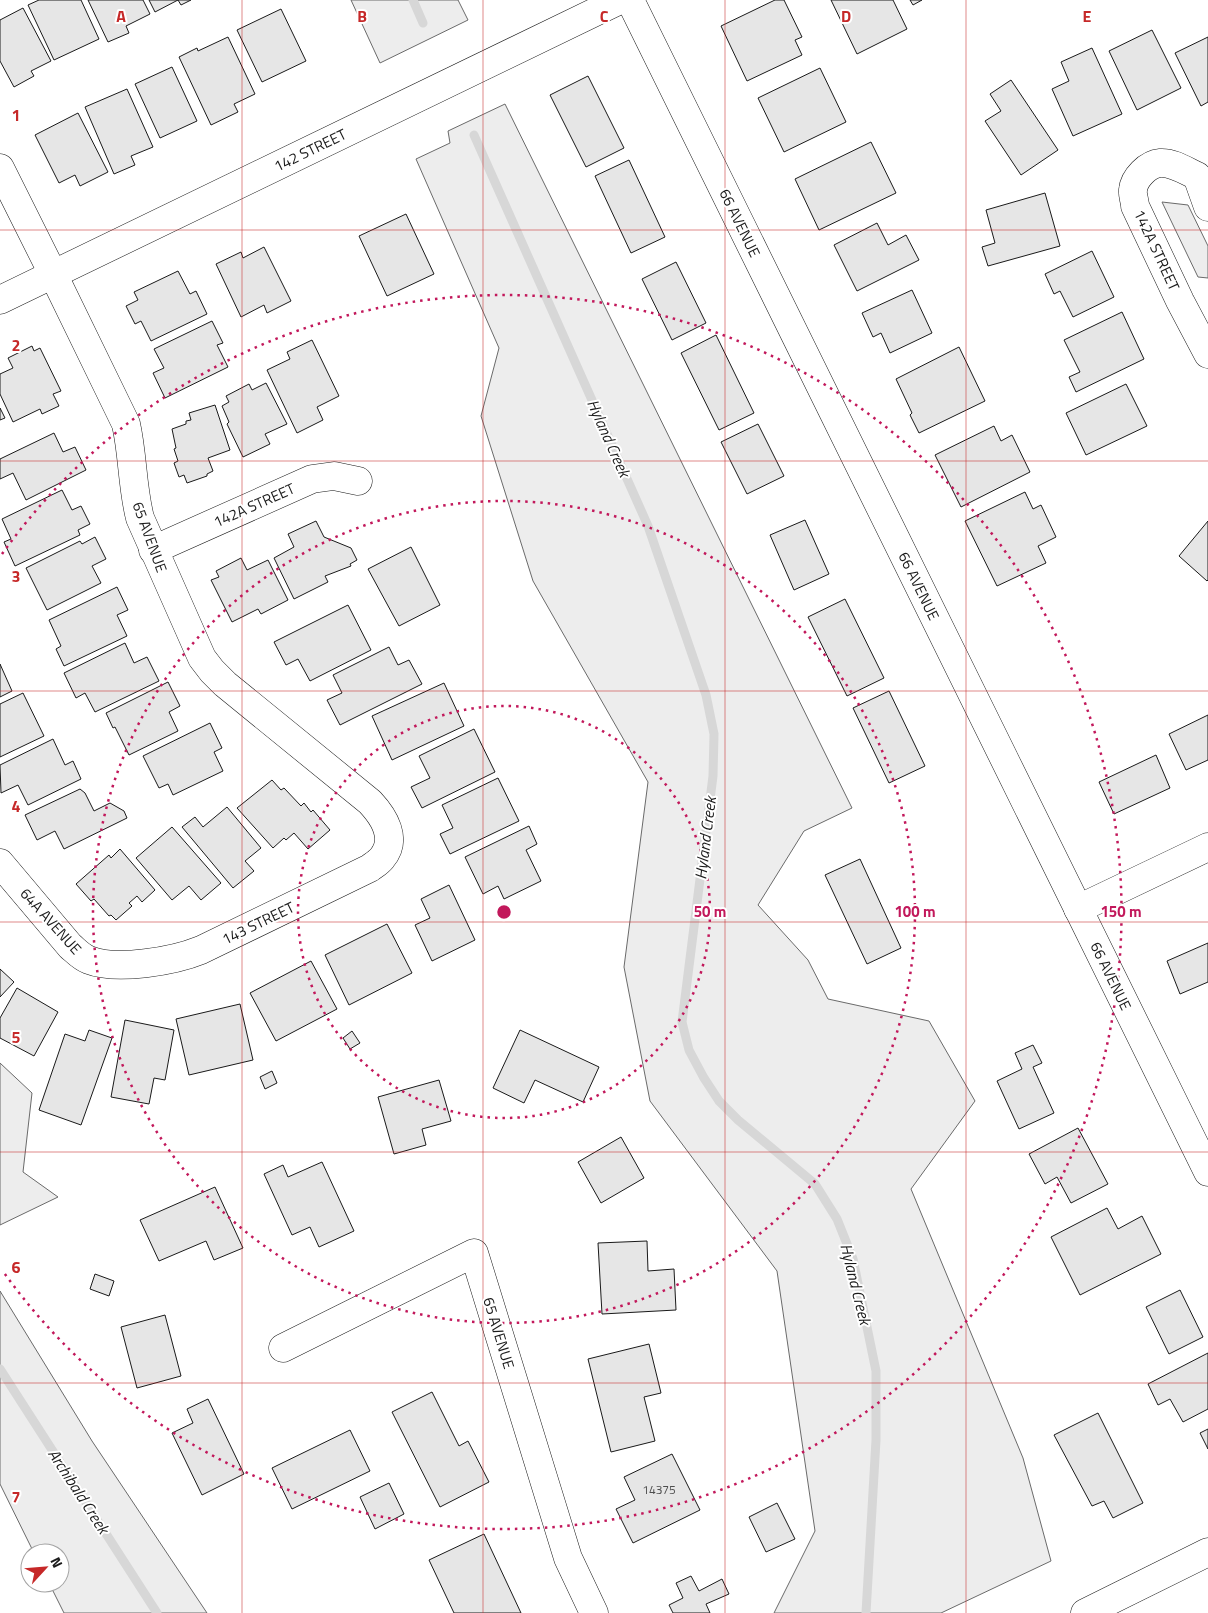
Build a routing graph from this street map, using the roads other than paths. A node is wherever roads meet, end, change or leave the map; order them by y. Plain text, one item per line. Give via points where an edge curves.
1 (620, 0) edge
2 (630, 0) edge
3 (0, 168) edge
4 (1202, 174) edge
5 (1208, 207) edge
6 (53, 274) junction
7 (0, 300) edge
8 (1208, 354) edge
9 (358, 481) dead end
10 (153, 550) junction
11 (388, 844) joint
12 (1208, 847) edge
13 (0, 863) edge
14 (1078, 909) junction
15 (111, 964) joint
16 (1208, 1172) edge
17 (283, 1348) dead end
18 (1208, 1552) edge
19 (594, 1613) edge
20 (1085, 1613) edge

1 - 6 street, 142 STREET
2 - 14 street, 66 AVENUE
3 - 6 street, 65 AVENUE
4 - 5 street, 142A STREET
4 - 8 street, 142A STREET via 1160,163 1138,177 1133,190 1135,206
6 - 7 street, 142 STREET
6 - 10 street, 65 AVENUE via 126,424 136,502
9 - 10 street, 142A STREET via 334,476 312,479
10 - 11 street, 65 AVENUE via 194,642 212,671 370,802 381,813 387,826
11 - 15 street, 143 STREET via 383,857 370,868 202,950 166,961
12 - 14 street
13 - 15 street, 64A AVENUE via 70,946 90,961
14 - 16 street, 66 AVENUE
17 - 19 street, 65 AVENUE via 474,1253 568,1558
18 - 20 street

